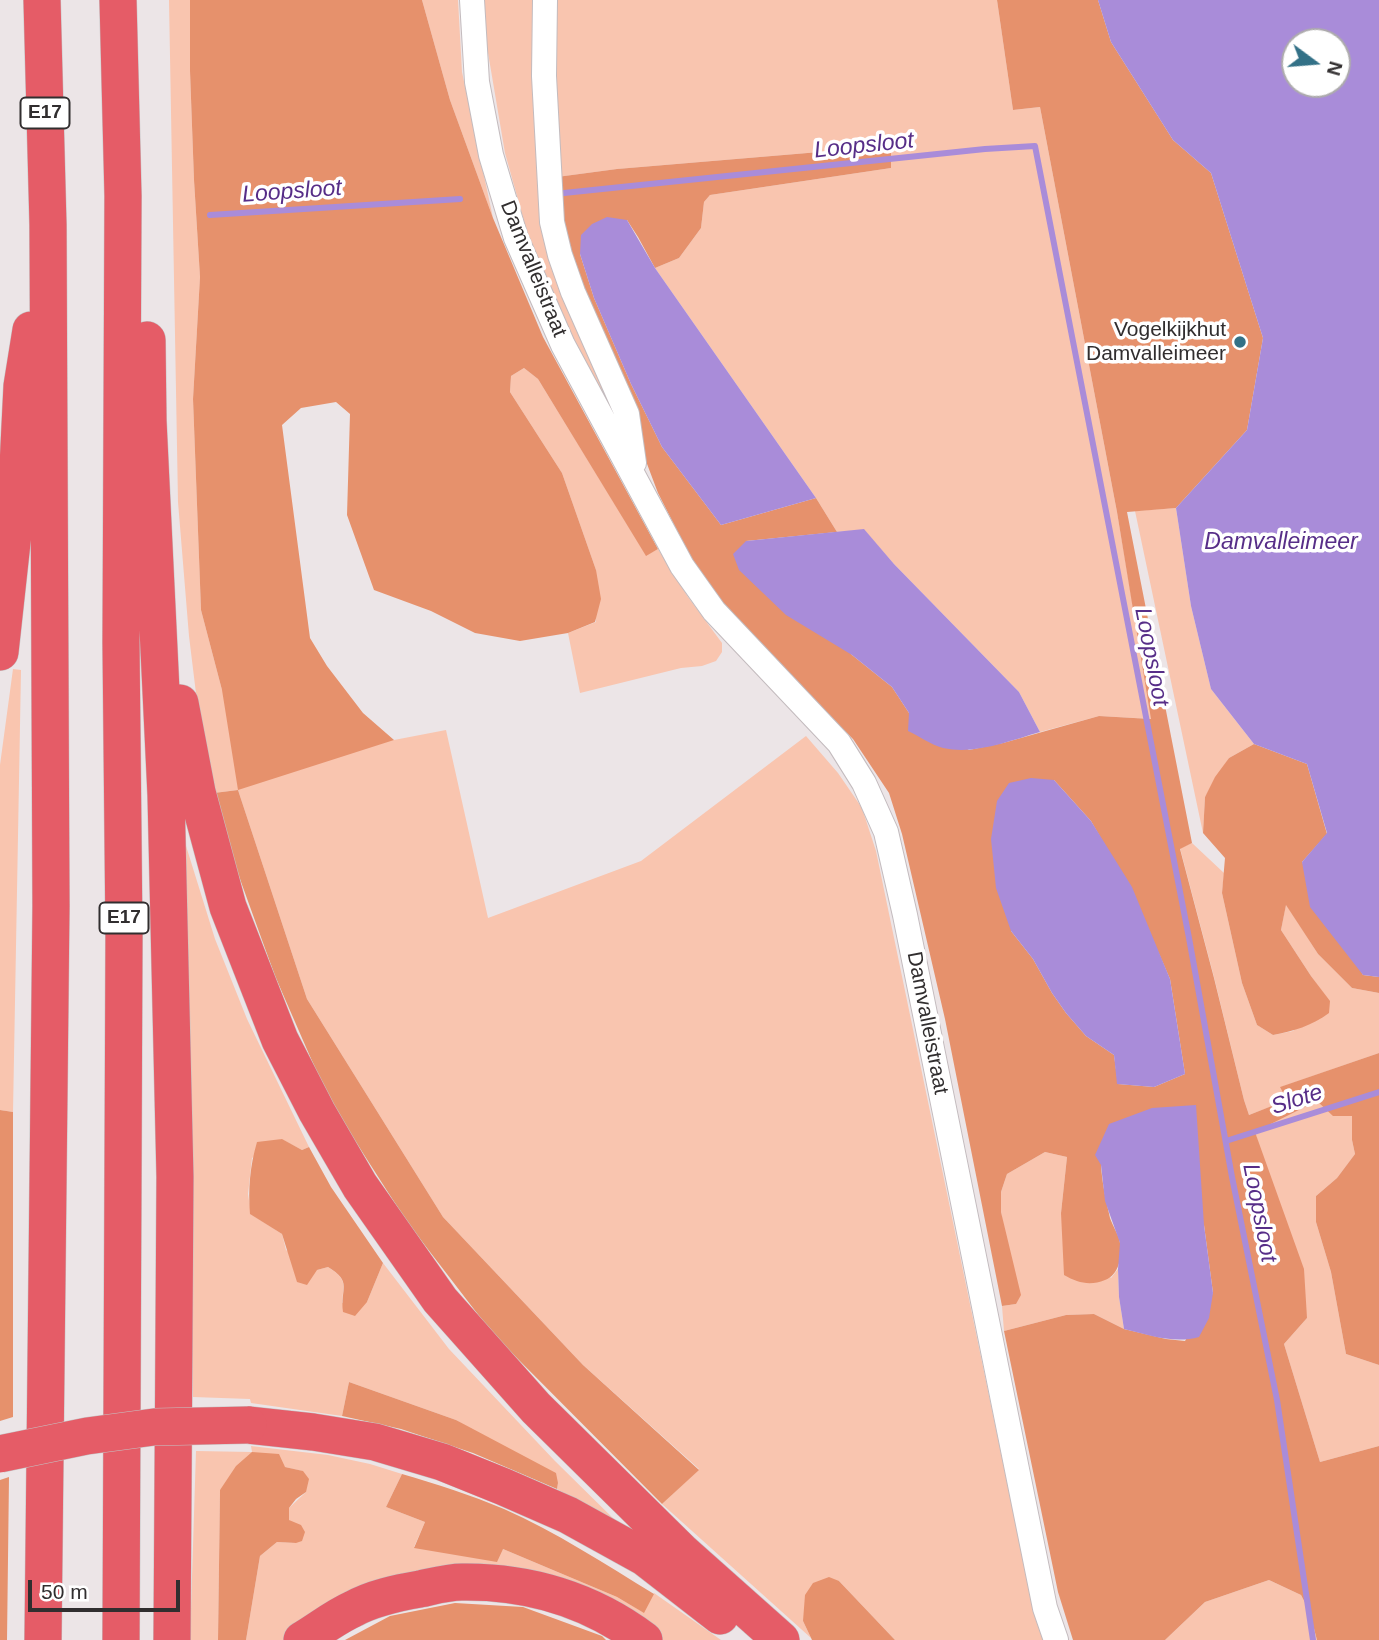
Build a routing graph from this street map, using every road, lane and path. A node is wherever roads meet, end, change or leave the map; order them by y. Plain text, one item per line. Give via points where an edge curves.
1 (42, 0) edge
2 (117, 0) edge
3 (472, 0) edge
4 (545, 0) edge
5 (123, 196) junction
6 (48, 225) junction
7 (148, 421) junction
8 (636, 481) junction
9 (0, 652) edge
10 (0, 1454) edge
11 (43, 1640) edge
12 (121, 1640) edge
13 (172, 1640) edge
14 (302, 1640) edge
15 (644, 1640) edge
16 (751, 1640) edge
17 (781, 1640) edge
18 (1056, 1640) edge

1 - 6 highway, E17
2 - 5 highway, E17
3 - 8 street, Damvalleistraat via 477,82 491,155 516,238 563,345
4 - 8 street, Damvalleistraat via 552,222 573,292 627,414
5 - 7 highway via 146,290
5 - 12 highway, E17
6 - 9 highway via 22,386 16,506
6 - 11 highway, E17 via 51,905
7 - 13 highway via 166,795 175,1177
7 - 17 highway via 168,561 180,699 197,792 228,907 280,1040 317,1112 360,1186 440,1300 536,1408 681,1551
8 - 18 street, Damvalleistraat via 682,566 714,611 839,743 886,832 1045,1608
10 - 16 highway, bridge via 154,1427 248,1424 375,1442 442,1462 568,1515 644,1558
14 - 15 highway via 353,1608 398,1593 460,1582 549,1592 591,1607

